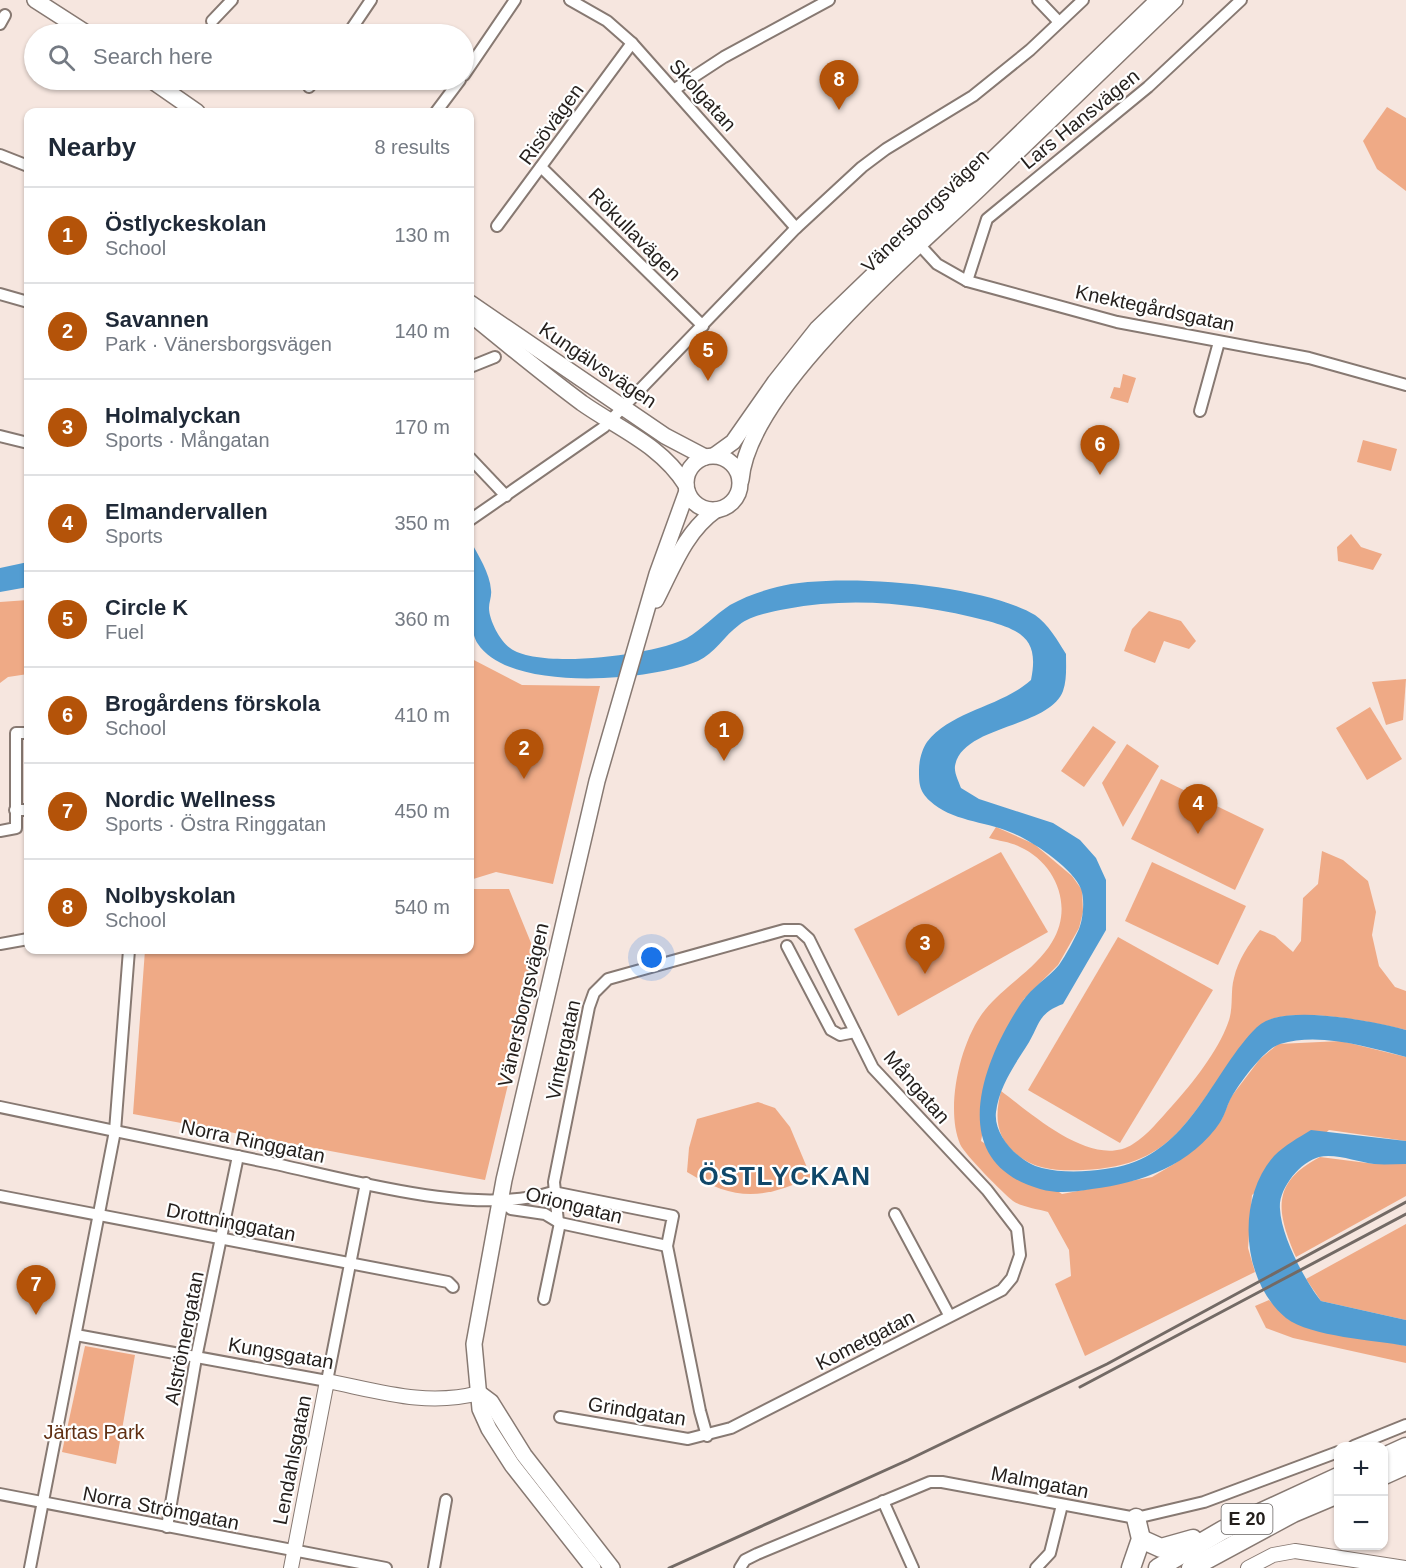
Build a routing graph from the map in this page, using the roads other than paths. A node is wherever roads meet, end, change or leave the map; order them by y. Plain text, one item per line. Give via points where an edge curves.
1 (35, 0) edge
2 (231, 0) edge
3 (371, 0) edge
4 (515, 0) edge
5 (570, 0) edge
6 (1038, 0) edge
7 (1083, 0) edge
8 (1158, 0) edge
9 (1175, 0) edge
10 (1241, 0) edge
11 (822, 2) edge
12 (212, 21) dead end
13 (1059, 22) junction
14 (72, 24) edge
15 (355, 24) edge
16 (632, 43) junction
17 (474, 60) edge
18 (675, 89) junction
19 (166, 90) edge
20 (452, 90) edge
21 (191, 108) edge
22 (439, 108) edge
23 (0, 154) edge
24 (24, 164) edge
25 (541, 167) junction
26 (497, 226) dead end
27 (796, 228) junction
28 (916, 241) junction
29 (967, 281) junction
30 (0, 294) edge
31 (24, 301) edge
32 (474, 306) edge
33 (474, 317) edge
34 (703, 326) junction
35 (1219, 342) junction
36 (495, 357) dead end
37 (474, 365) edge
38 (1406, 385) edge
39 (624, 406) junction
40 (1200, 411) dead end
41 (610, 421) junction
42 (0, 436) edge
43 (24, 442) edge
44 (710, 456) junction
45 (474, 462) edge
46 (741, 480) junction
47 (686, 488) junction
48 (506, 496) junction
49 (716, 510) junction
50 (474, 517) edge
51 (640, 632) junction
52 (24, 733) edge
53 (15, 810) junction
54 (24, 810) edge
55 (0, 831) edge
56 (799, 930) joint
57 (24, 940) edge
58 (0, 944) edge
59 (787, 946) dead end
60 (129, 954) edge
61 (855, 1032) junction
62 (0, 1107) edge
63 (115, 1131) junction
64 (238, 1156) junction
65 (366, 1183) junction
66 (553, 1192) junction
67 (0, 1196) edge
68 (500, 1200) junction
69 (895, 1214) dead end
70 (99, 1215) junction
71 (559, 1223) junction
72 (222, 1238) junction
73 (667, 1246) junction
74 (1020, 1255) joint
75 (350, 1263) junction
76 (453, 1287) dead end
77 (544, 1299) dead end
78 (948, 1312) dead end
79 (76, 1335) junction
80 (196, 1358) junction
81 (327, 1381) junction
82 (479, 1393) junction
83 (560, 1416) dead end
84 (1406, 1425) edge
85 (707, 1436) junction
86 (1364, 1442) edge
87 (1406, 1448) edge
88 (1334, 1453) edge
89 (1388, 1455) edge
90 (1406, 1465) edge
91 (1388, 1473) edge
92 (1334, 1478) edge
93 (0, 1494) edge
94 (1334, 1496) edge
95 (446, 1500) dead end
96 (883, 1501) junction
97 (43, 1504) junction
98 (1062, 1505) junction
99 (1136, 1518) junction
100 (167, 1527) junction
101 (1223, 1530) junction
102 (1141, 1539) junction
103 (295, 1551) junction
104 (741, 1567) edge
105 (30, 1568) edge
106 (291, 1568) edge
107 (386, 1568) edge
108 (434, 1568) edge
109 (593, 1568) edge
110 (612, 1568) edge
111 (913, 1568) edge
112 (1036, 1568) edge
113 (1131, 1568) edge
114 (1158, 1568) edge
115 (1191, 1568) edge
116 (1248, 1568) edge
117 (1402, 1568) edge

1 - 14 main road
2 - 12 street
3 - 15 street
4 - 17 street
5 - 16 street, Skolgatan via 607,21
6 - 13 street
7 - 13 street
8 - 28 main road, Vänersborgsvägen
9 - 28 main road, Vänersborgsvägen
10 - 29 street, Lars Hansvägen via 1149,87 996,210 981,231
11 - 18 street
13 - 27 street via 973,96 862,167
16 - 18 street, Skolgatan
16 - 25 street, Risövägen
18 - 27 street, Skolgatan
19 - 21 main road
20 - 22 street
23 - 24 street
25 - 26 street, Risövägen
25 - 34 street, Rökullavägen
27 - 34 street
28 - 29 street, Knektegårdsgatan via 937,264
28 - 44 main road, Vänersborgsvägen via 816,329 733,442
28 - 46 main road, Vänersborgsvägen via 797,372 761,426
29 - 35 street, Knektegårdsgatan via 1117,322
30 - 31 street
32 - 39 main road, Kungälvsvägen
33 - 41 main road, Kungälvsvägen
34 - 39 street
35 - 38 street, Knektegårdsgatan via 1309,358
35 - 40 street
36 - 37 street
39 - 41 street
39 - 44 main road, Kungälvsvägen via 674,442
41 - 47 main road, Kungälvsvägen via 656,450 672,465
41 - 48 street
42 - 43 street
44 - 46 main road via 732,463
44 - 47 main road via 689,471
45 - 48 street
46 - 49 main road via 735,499
47 - 49 main road via 698,506
47 - 51 main road, Vänersborgsvägen
48 - 50 street
49 - 51 main road, Vänersborgsvägen via 693,529
51 - 68 main road, Vänersborgsvägen via 567,903
52 - 53 street via 16,733
53 - 54 street
53 - 55 street via 16,828
56 - 61 street, Mångatan via 809,939
56 - 66 street, Vintergatan via 784,930 599,985 589,1007
57 - 58 street
59 - 61 street via 831,1030 840,1035
60 - 63 street
61 - 74 street, Mångatan via 873,1068 987,1190 1017,1229
62 - 63 street, Norra Ringgatan
63 - 64 street, Norra Ringgatan
63 - 70 street
64 - 65 street, Norra Ringgatan
64 - 72 street, Alströmergatan
65 - 68 street, Norra Ringgatan via 452,1197
65 - 75 street, Lendahlsgatan
66 - 68 street, Oriongatan
66 - 71 street, Vintergatan
66 - 73 street, Oriongatan via 672,1216
67 - 70 street, Drottninggatan
68 - 71 street, Oriongatan via 511,1209 544,1214
68 - 82 main road, Vänersborgsvägen via 474,1344
69 - 78 street
70 - 72 street, Drottninggatan
70 - 79 street
71 - 73 street, Oriongatan
71 - 77 street
72 - 75 street, Drottninggatan
72 - 80 street, Alströmergatan
73 - 85 street, Oriongatan
74 - 85 street, Kometgatan via 1012,1278 1002,1290 731,1428
75 - 76 street, Drottninggatan via 448,1282
75 - 81 street, Lendahlsgatan
79 - 80 street, Kungsgatan
79 - 97 street
80 - 81 street, Kungsgatan
80 - 100 street, Alströmergatan
81 - 82 street, Kungsgatan via 421,1400
81 - 103 street, Lendahlsgatan
82 - 109 main road, Vänersborgsvägen via 484,1418 512,1465
82 - 110 main road via 491,1402 524,1455
83 - 85 street, Grindgatan via 673,1437
84 - 86 street
87 - 89 highway
88 - 99 street, Malmgatan via 1204,1502
90 - 91 highway
92 - 101 highway, E 20
93 - 97 street, Norra Strömgatan
94 - 115 highway, E 20 via 1240,1539
95 - 108 street
96 - 98 street, Malmgatan via 922,1484 942,1482
96 - 104 street, Malmgatan via 757,1554
96 - 111 street
97 - 100 street, Norra Strömgatan
97 - 105 street
98 - 99 street, Malmgatan
98 - 112 street via 1050,1553
99 - 102 highway
100 - 103 street, Norra Strömgatan
101 - 102 highway via 1161,1548
101 - 114 highway, E 20
102 - 113 highway
103 - 106 street, Lendahlsgatan
103 - 107 street, Norra Strömgatan
116 - 117 street via 1273,1555 1295,1551

